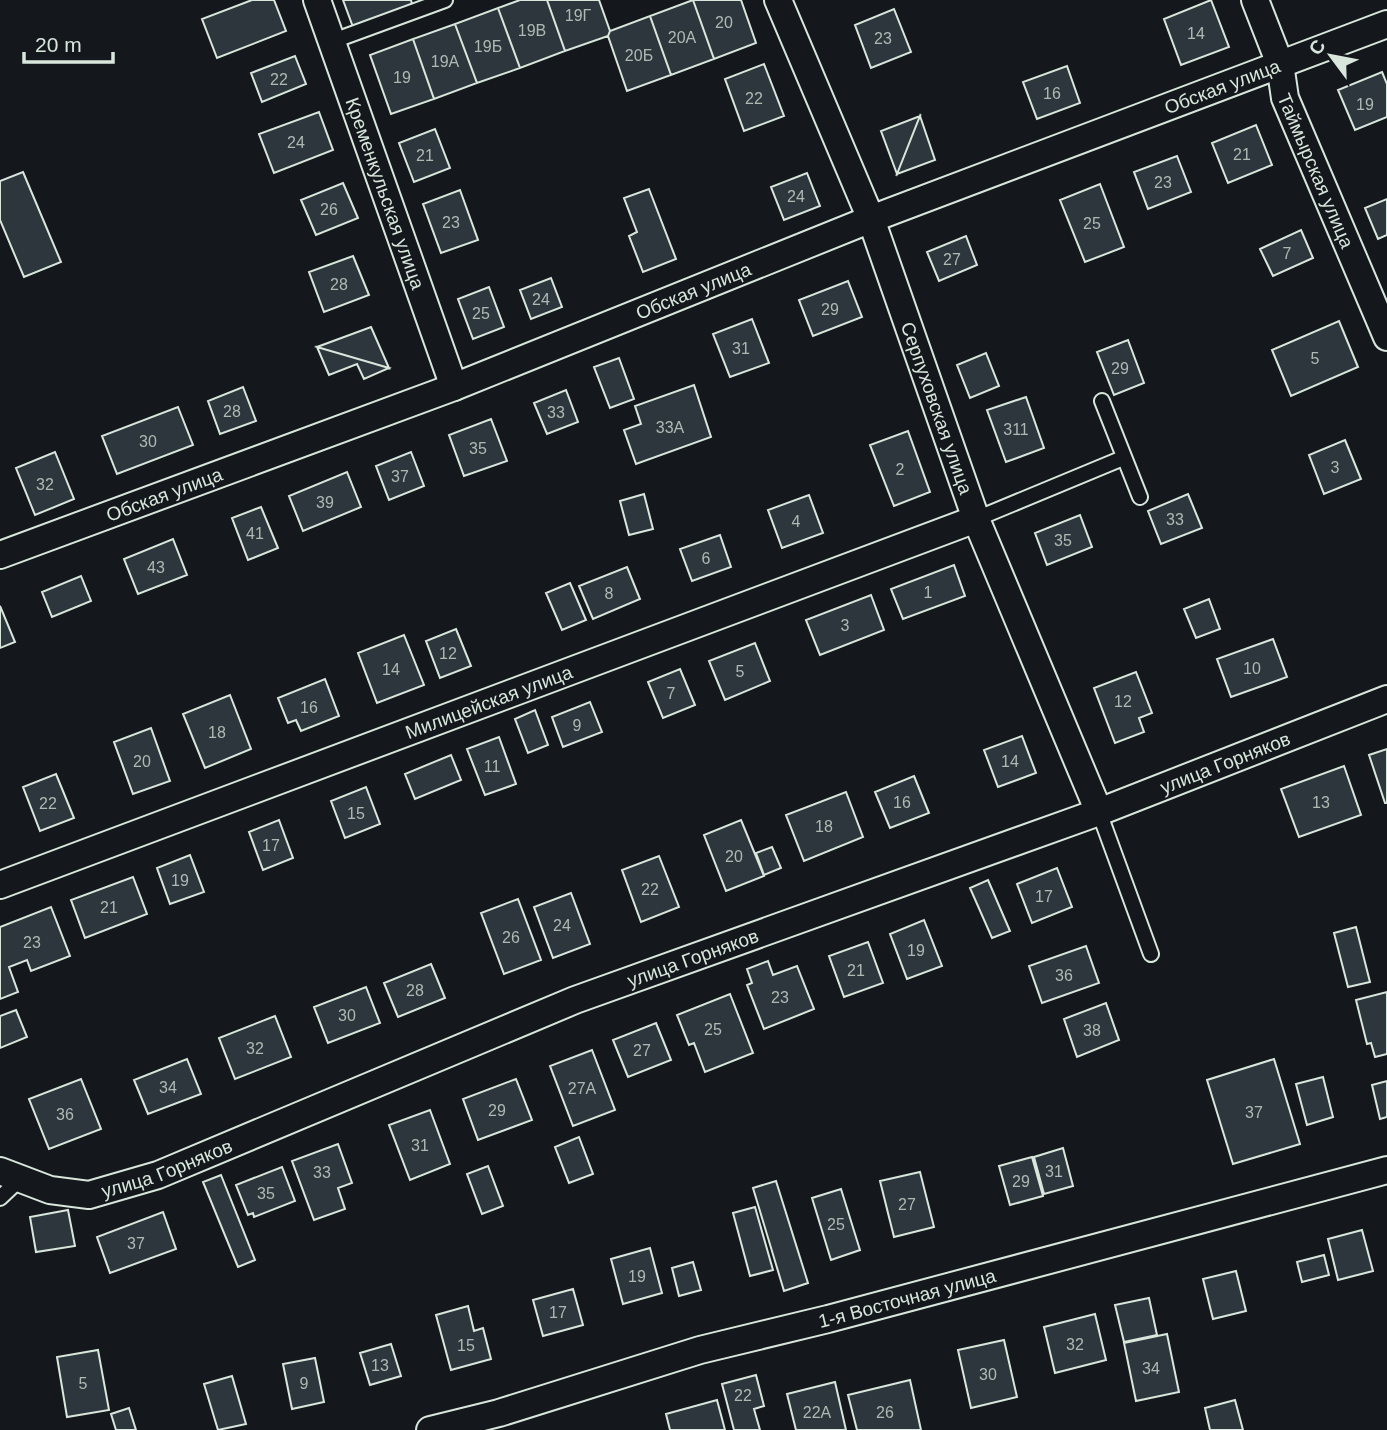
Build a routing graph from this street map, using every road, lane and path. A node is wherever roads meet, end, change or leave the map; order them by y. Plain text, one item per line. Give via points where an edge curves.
1 (317, 0) edge
2 (778, 0) edge
3 (1255, 0) edge
4 (442, 1) edge
5 (1387, 24) edge
6 (333, 41) junction
7 (1280, 64) junction
8 (871, 219) junction
9 (1387, 337) edge
10 (454, 387) junction
11 (1102, 401) dead end
12 (1123, 458) junction
13 (1140, 497) dead end
14 (976, 519) junction
15 (0, 555) edge
16 (1387, 699) edge
17 (1099, 812) junction
18 (0, 885) edge
19 (1151, 954) dead end
20 (1387, 1170) edge
21 (6, 1183) edge
22 (430, 1430) edge

1 - 6 street, Кременкульская улица
2 - 8 street, Серпуховская улица
3 - 7 street, Таймырская улица
4 - 6 lane
5 - 7 street, Обская улица
6 - 10 street, Кременкульская улица
7 - 8 street, Обская улица
7 - 9 street, Таймырская улица via 1284,98
8 - 10 street, Обская улица
8 - 14 street, Серпуховская улица
10 - 15 street, Обская улица
11 - 12 lane
12 - 13 lane
12 - 14 lane
14 - 17 street, Серпуховская улица
14 - 18 street, Милицейская улица
16 - 17 street, улица Горняков
17 - 19 lane
17 - 21 street, улица Горняков via 575,1000 158,1175 89,1195
20 - 22 street, 1-я Восточная улица via 700,1350

